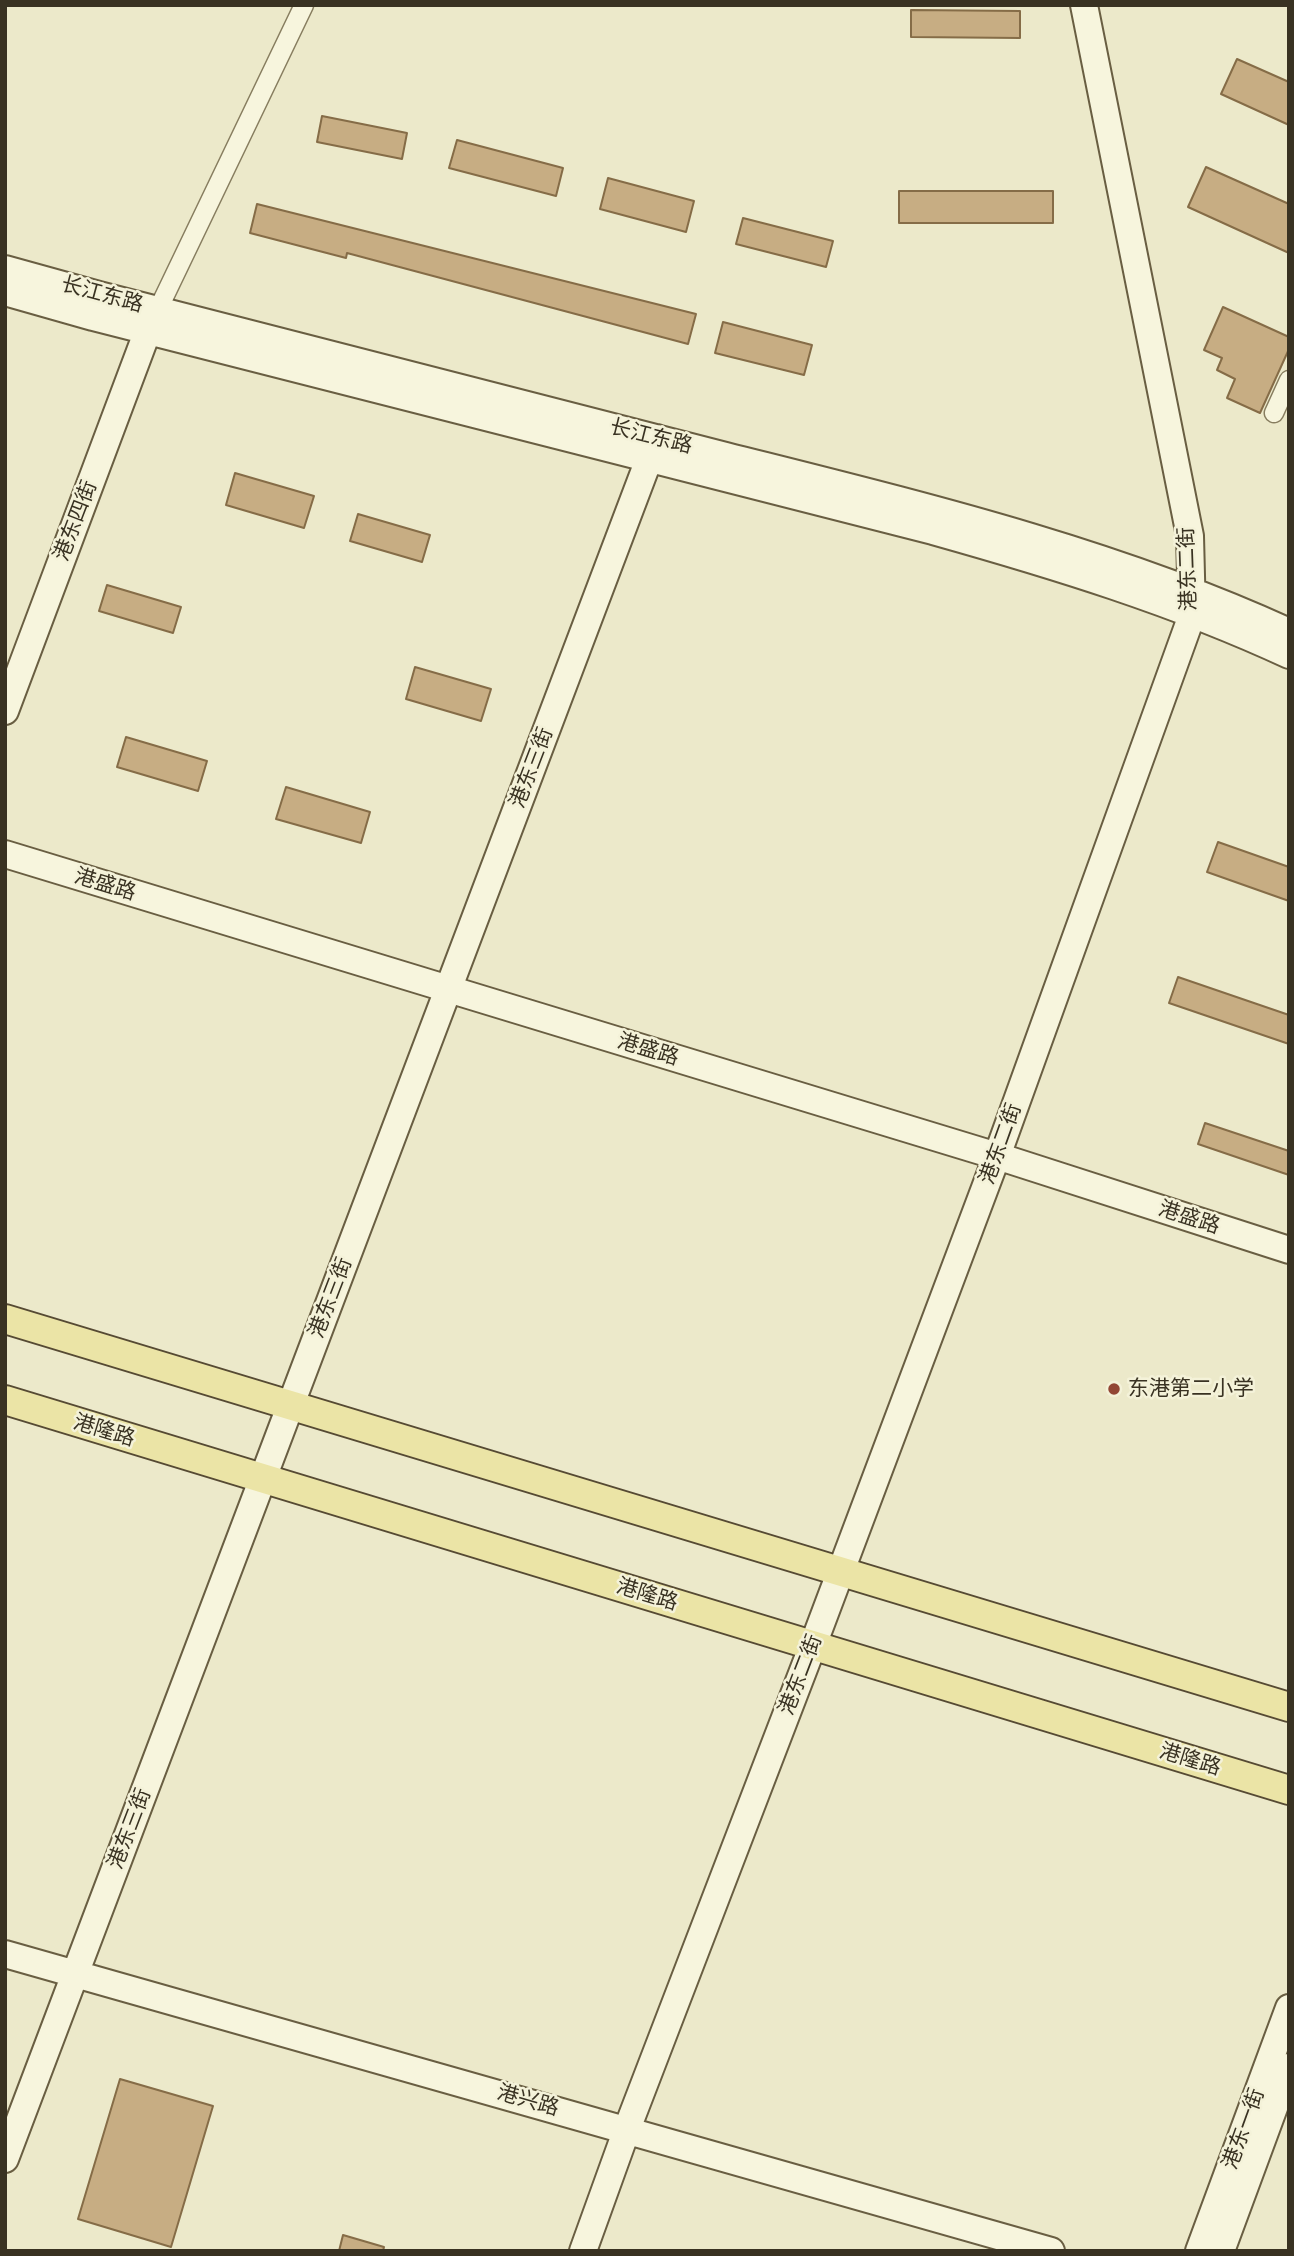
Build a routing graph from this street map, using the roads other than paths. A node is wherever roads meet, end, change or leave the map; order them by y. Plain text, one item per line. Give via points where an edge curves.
1 (304, 5) edge
2 (1084, 5) edge
3 (5, 269) edge
4 (5, 292) edge
5 (153, 320) junction
6 (1289, 380) edge
7 (1274, 413) dead end
8 (654, 448) junction
9 (1191, 604) junction
10 (1289, 632) edge
11 (1289, 655) edge
12 (5, 711) edge
13 (5, 854) edge
14 (449, 989) junction
15 (997, 1156) junction
16 (1289, 1250) edge
17 (5, 1319) edge
18 (5, 1401) edge
19 (291, 1405) junction
20 (263, 1479) junction
21 (840, 1571) junction
22 (813, 1646) junction
23 (1289, 1707) edge
24 (1289, 1790) edge
25 (5, 1954) edge
26 (75, 1974) junction
27 (1289, 2008) edge
28 (1289, 2067) edge
29 (627, 2129) junction
30 (5, 2159) edge
31 (583, 2251) edge
32 (1051, 2251) edge
33 (1199, 2251) edge
34 (1221, 2251) edge

1 - 5 street
2 - 9 main road, 港东二街 via 1190,536
3 - 5 main road, 长江东路
4 - 5 main road, 长江东路
5 - 8 main road, 长江东路
5 - 12 main road, 港东四街
6 - 7 street
8 - 9 main road, 长江东路
8 - 14 main road, 港东三街
9 - 10 main road, 长江东路 via 1251,615
9 - 11 main road, 长江东路
9 - 15 main road, 港东二街
13 - 14 main road, 港盛路
14 - 15 main road, 港盛路
14 - 19 main road, 港东三街
15 - 16 main road, 港盛路
15 - 21 main road, 港东二街
17 - 19 main road
18 - 20 main road, 港隆路
19 - 20 main road, 港东三街
19 - 21 main road
20 - 22 main road, 港隆路
20 - 26 main road, 港东三街
21 - 22 main road, 港东二街
21 - 23 main road
22 - 24 main road, 港隆路
22 - 29 main road, 港东二街
25 - 26 main road, 港兴路
26 - 29 main road, 港兴路
26 - 30 main road, 港东三街
27 - 33 main road, 港东一街
28 - 34 main road, 港东一街
29 - 31 main road, 港东二街
29 - 32 main road, 港兴路

